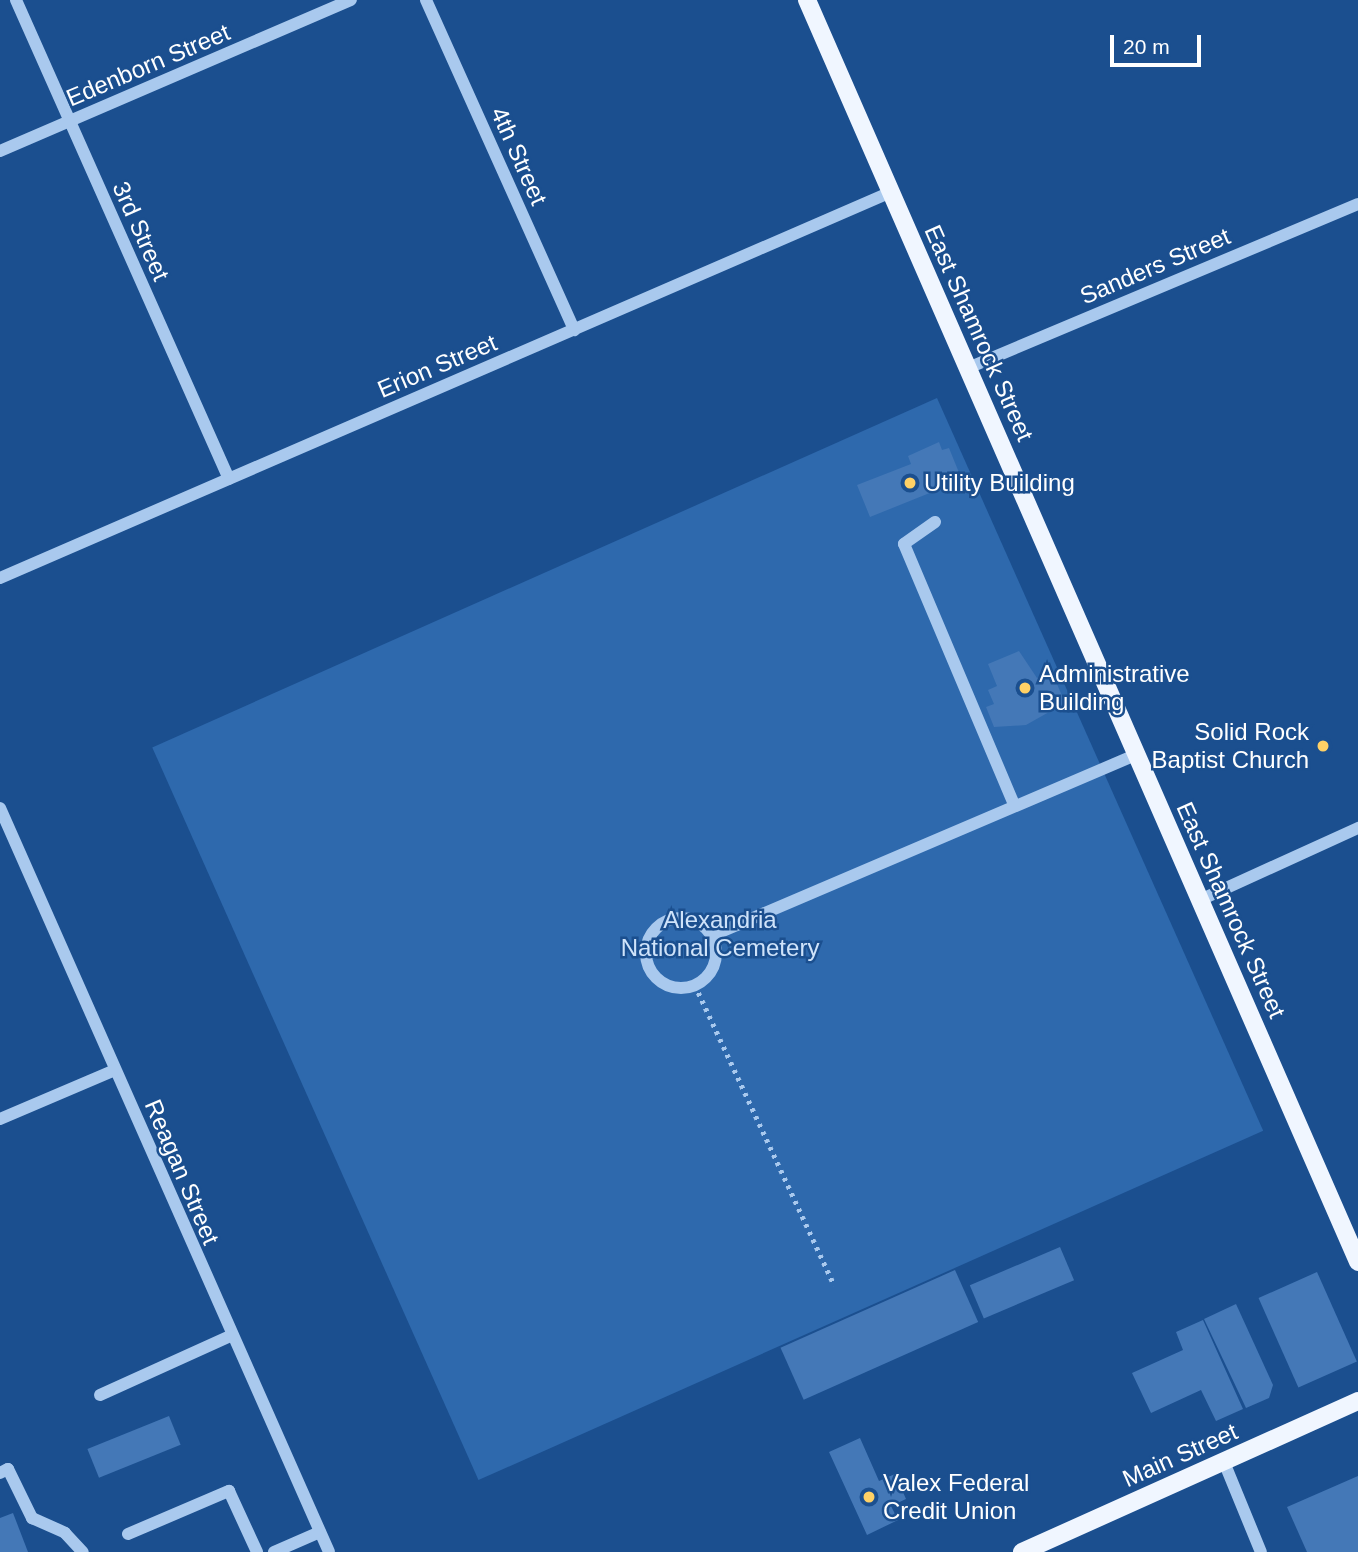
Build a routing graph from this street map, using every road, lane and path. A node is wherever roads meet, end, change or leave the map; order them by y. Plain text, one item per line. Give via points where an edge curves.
1 (16, 0) edge
2 (351, 0) edge
3 (426, 0) edge
4 (807, 0) edge
5 (69, 121) junction
6 (0, 151) edge
7 (891, 192) junction
8 (1358, 204) edge
9 (574, 330) junction
10 (968, 368) junction
11 (229, 478) junction
12 (935, 522) dead end
13 (0, 578) edge
14 (1137, 754) junction
15 (1014, 805) junction
16 (0, 808) edge
17 (1358, 828) edge
18 (1200, 900) junction
19 (711, 936) junction
20 (695, 985) junction
21 (115, 1070) junction
22 (0, 1119) edge
23 (1358, 1262) edge
24 (834, 1285) dead end
25 (230, 1336) junction
26 (100, 1395) dead end
27 (1358, 1401) edge
28 (1224, 1462) junction
29 (0, 1473) edge
30 (320, 1532) junction
31 (128, 1534) dead end
32 (1028, 1551) edge
33 (83, 1552) edge
34 (257, 1552) edge
35 (274, 1552) edge
36 (329, 1552) edge
37 (1261, 1552) edge

1 - 5 street, 3rd Street
2 - 5 street, Edenborn Street
3 - 9 street, 4th Street
4 - 7 main road, East Shamrock Street
5 - 6 street, Edenborn Street
5 - 11 street, 3rd Street
7 - 9 street, Erion Street
7 - 10 main road, East Shamrock Street
8 - 10 street, Sanders Street
9 - 11 street, Erion Street
10 - 14 main road, East Shamrock Street
11 - 13 street, Erion Street
12 - 15 street via 904,544
14 - 15 street
14 - 18 main road, East Shamrock Street
15 - 19 street
16 - 21 street, Reagan Street
17 - 18 street
18 - 23 main road, East Shamrock Street
19 - 20 street via 715,959
19 - 20 street via 684,918 662,923 648,940 647,963 661,981
20 - 24 path
21 - 22 street
21 - 25 street, Reagan Street
25 - 26 street
25 - 30 street, Reagan Street
27 - 28 main road, Main Street
28 - 32 main road, Main Street
28 - 37 street
29 - 33 street via 8,1469 32,1518 65,1533
30 - 35 street
30 - 36 street, Reagan Street
31 - 34 street via 229,1490

